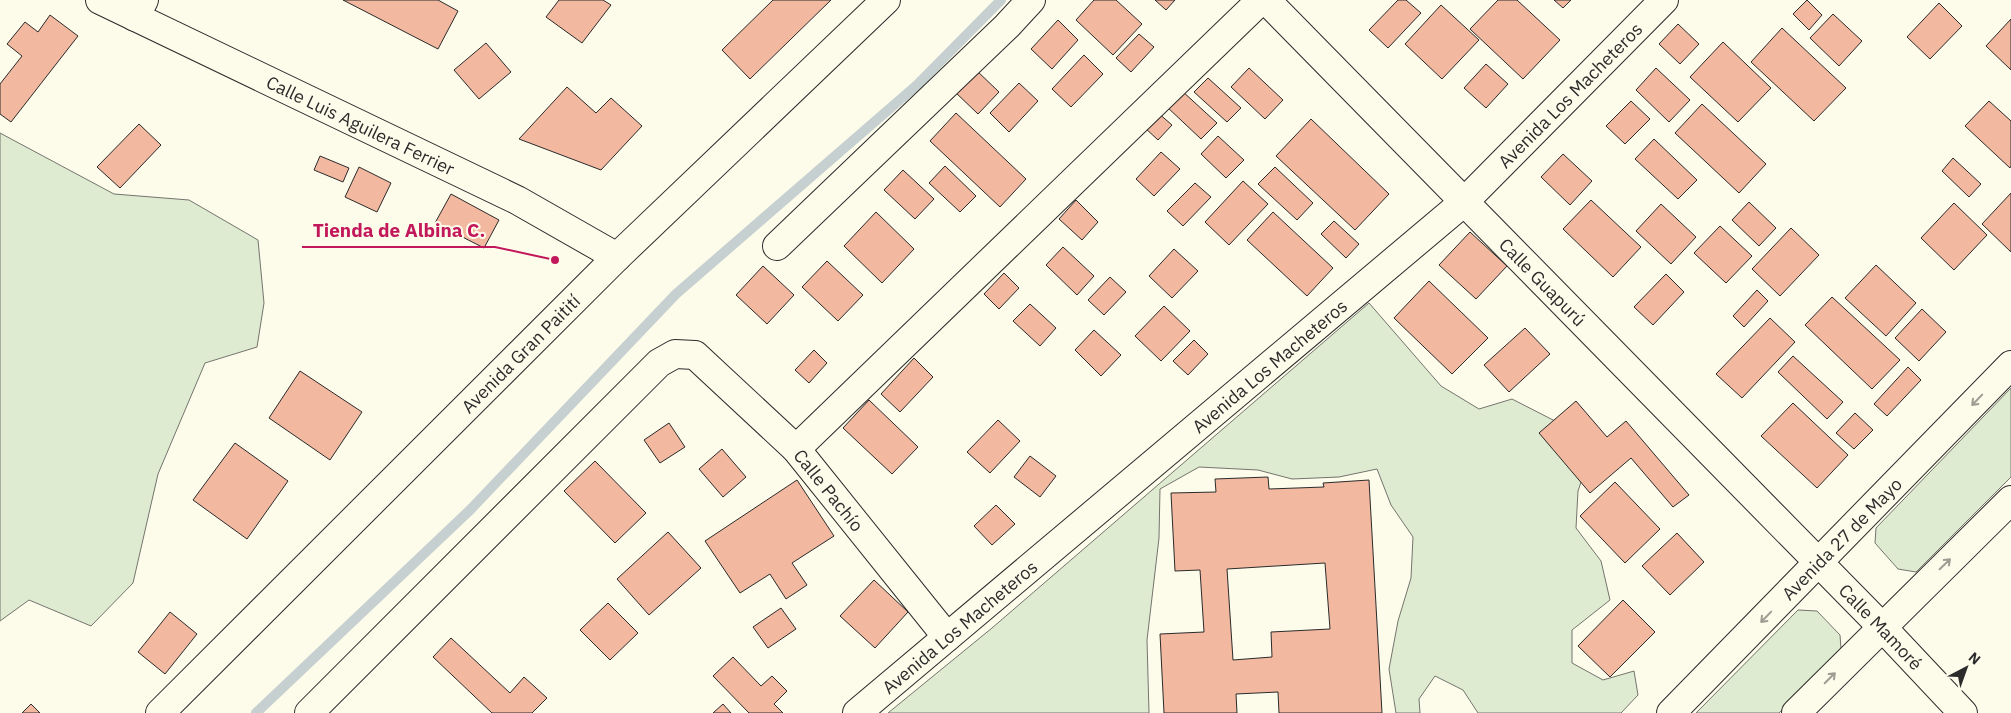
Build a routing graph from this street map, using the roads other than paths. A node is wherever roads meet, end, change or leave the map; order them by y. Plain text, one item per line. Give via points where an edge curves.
1 (100, 0) edge
2 (886, 0) edge
3 (1032, 0) edge
4 (1261, 0) edge
5 (1266, 0) edge
6 (1664, 0) edge
7 (140, 9) edge
8 (1464, 202) junction
9 (777, 246) dead end
10 (617, 257) junction
11 (2011, 365) edge
12 (796, 449) junction
13 (2011, 500) edge
14 (1819, 563) junction
15 (1882, 627) junction
16 (947, 637) junction
17 (160, 713) edge
18 (308, 713) edge
19 (857, 713) edge
20 (1671, 713) edge
21 (1796, 713) edge
22 (1963, 713) edge

1 - 7 street, Calle Luis Aguilera Ferrier
2 - 10 street, Avenida Gran Paitití
3 - 9 street
4 - 12 street
5 - 8 street, Calle Guapurú
6 - 8 street, Avenida Los Macheteros
7 - 10 street, Calle Luis Aguilera Ferrier via 516,200
8 - 14 street, Calle Guapurú
8 - 16 street, Avenida Los Macheteros
10 - 17 street, Avenida Gran Paitití
11 -> 14 street, Avenida 27 de Mayo
12 - 16 street, Calle Pachío
12 - 18 street, Calle Pachío via 695,355 675,354 658,363
15 -> 13 street
14 - 15 street, Calle Mamoré
14 -> 20 street, Avenida 27 de Mayo
21 -> 15 street
15 - 22 street, Calle Mamoré
16 - 19 street, Avenida Los Macheteros

